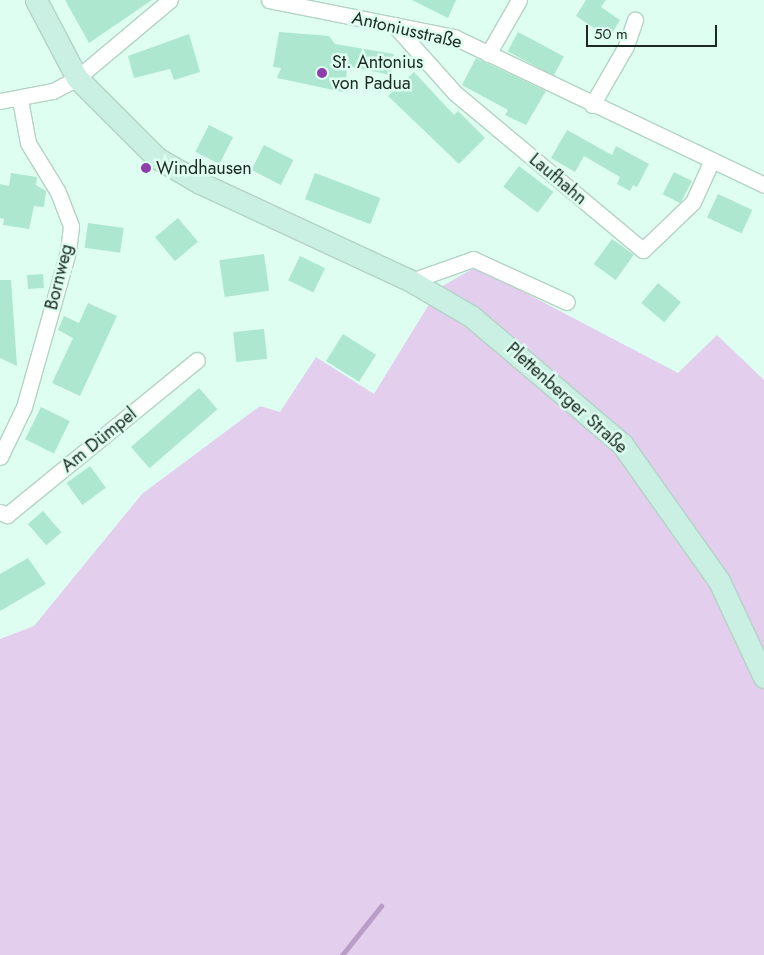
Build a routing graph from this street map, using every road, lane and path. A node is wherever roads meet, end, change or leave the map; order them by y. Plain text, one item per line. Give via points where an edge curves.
1 (36, 0) edge
2 (170, 0) edge
3 (270, 0) edge
4 (519, 0) edge
5 (635, 20) dead end
6 (394, 25) junction
7 (488, 54) junction
8 (77, 78) junction
9 (20, 100) junction
10 (0, 101) edge
11 (592, 105) junction
12 (712, 160) junction
13 (764, 185) edge
14 (411, 282) junction
15 (567, 302) dead end
16 (197, 360) dead end
17 (0, 457) edge
18 (0, 512) edge
19 (764, 677) edge

1 - 8 main road, Plettenberger Straße
2 - 8 street
3 - 6 street, Antoniusstraße
4 - 7 street
5 - 11 street via 626,46
6 - 7 street, Antoniusstraße via 454,37
6 - 12 street, Laufhahn via 455,92 643,250 693,202
7 - 11 street, Antoniusstraße
8 - 9 street
8 - 14 main road, Plettenberger Straße via 157,158 200,183
9 - 10 street
9 - 17 street, Bornweg via 28,143 58,192 71,226 68,251 24,407
11 - 12 street, Antoniusstraße
12 - 13 street, Antoniusstraße
14 - 15 street via 473,258
14 - 19 main road, Plettenberger Straße via 470,316 622,444 719,581
16 - 18 street, Am Dümpel via 7,515

